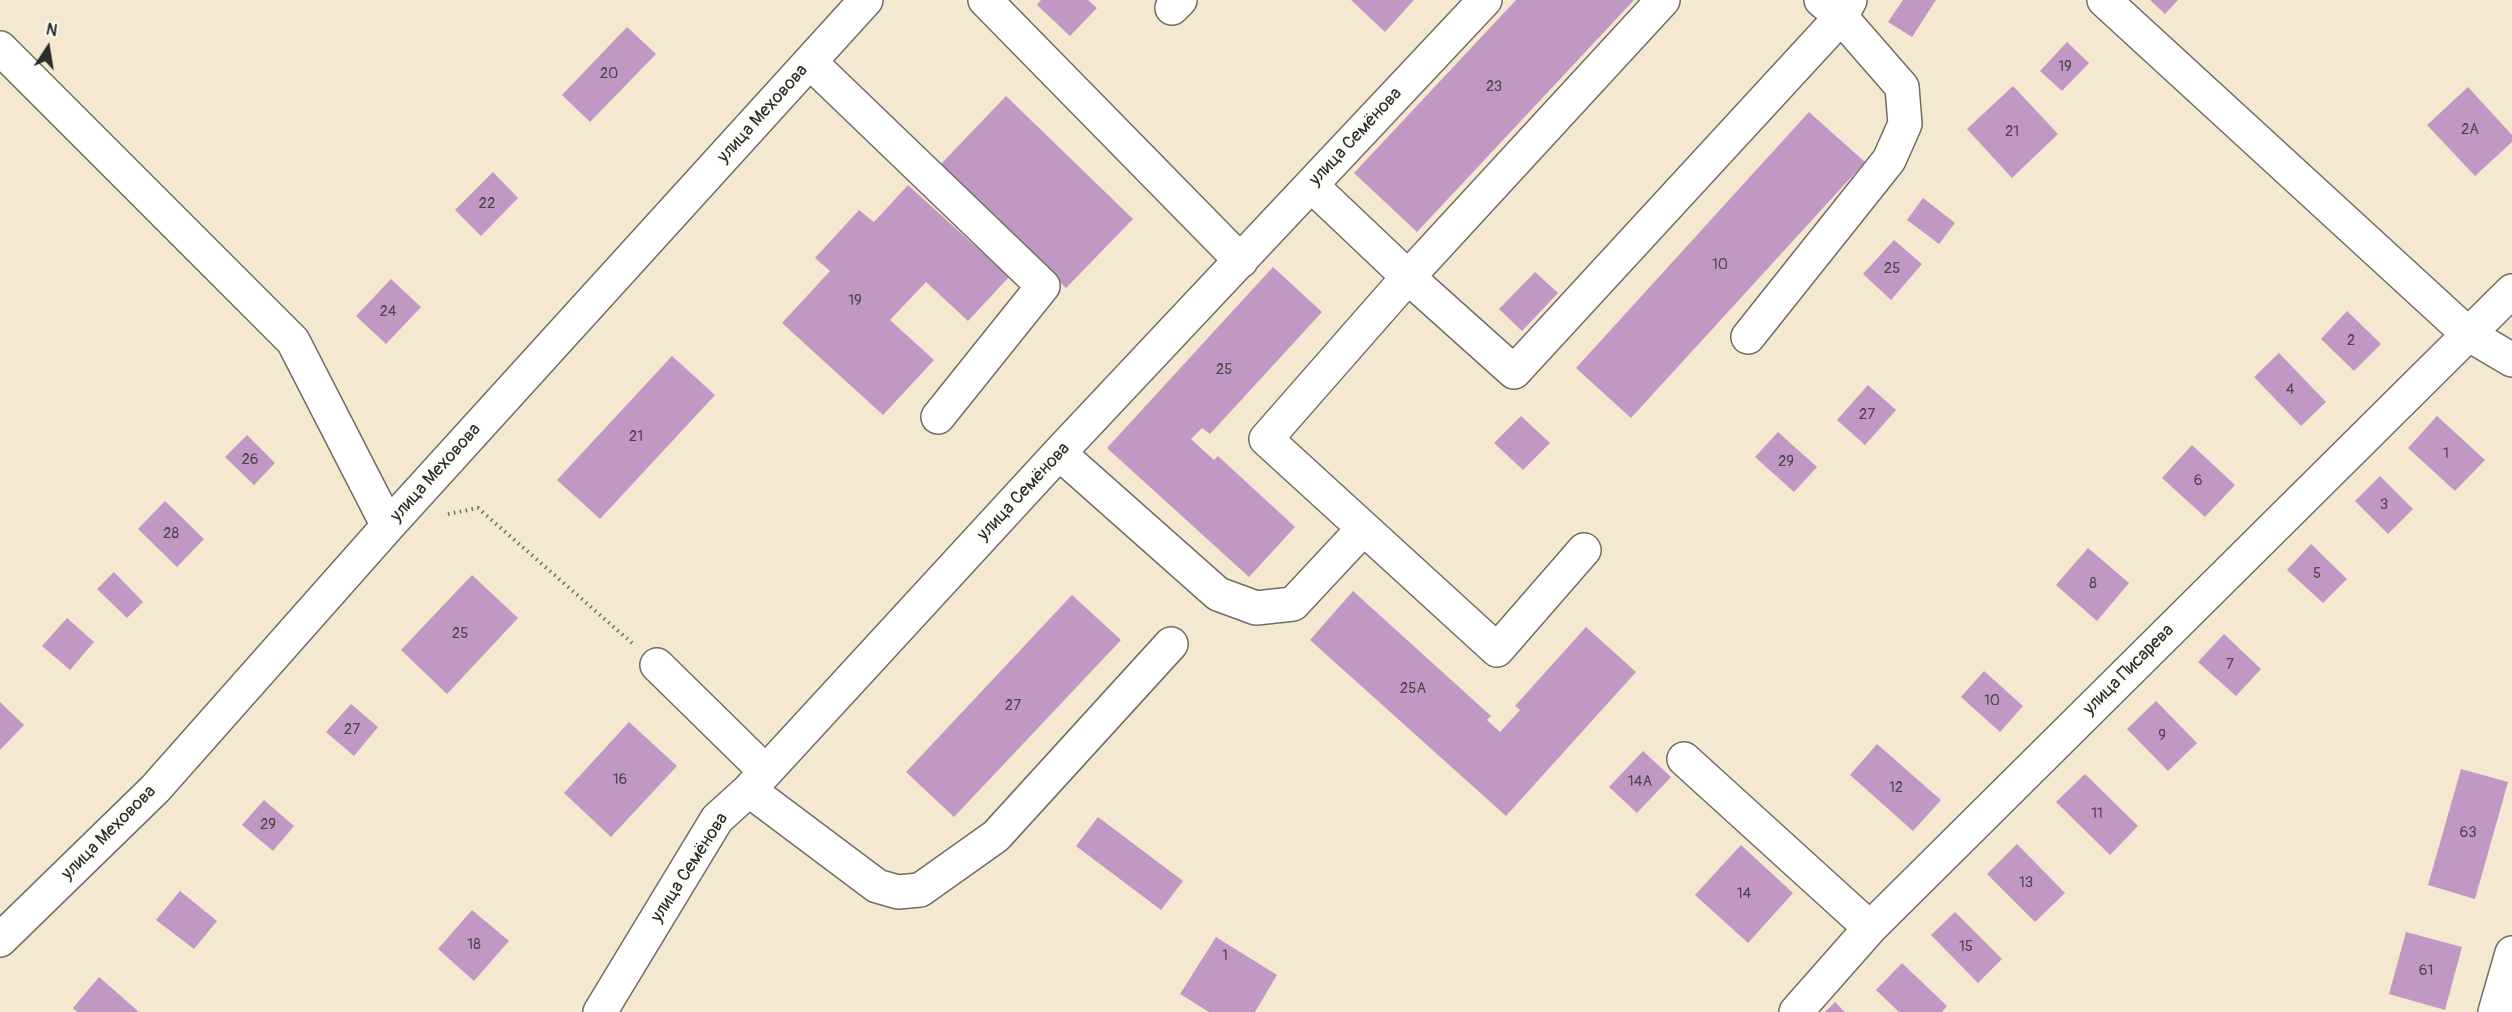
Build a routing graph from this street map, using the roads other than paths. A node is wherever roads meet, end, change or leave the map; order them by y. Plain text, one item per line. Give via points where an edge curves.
1 (866, 0) edge
2 (985, 0) edge
3 (1485, 0) edge
4 (1663, 0) edge
5 (2104, 0) edge
6 (1837, 6) edge
7 (0, 48) edge
8 (810, 62) junction
9 (1311, 185) junction
10 (1241, 261) junction
11 (1408, 277) junction
12 (2512, 291) edge
13 (2468, 334) junction
14 (1748, 337) dead end
15 (2512, 360) edge
16 (938, 417) dead end
17 (1059, 453) junction
18 (388, 526) junction
19 (1363, 529) junction
20 (1584, 550) dead end
21 (1171, 644) dead end
22 (657, 665) road end
23 (1684, 759) dead end
24 (757, 780) junction
25 (1870, 928) junction
26 (0, 940) edge
27 (2512, 953) edge
28 (600, 1012) edge
29 (1796, 1012) edge
30 (2495, 1012) edge

1 - 8 street, улица Меховова
2 - 10 street
3 - 9 street, улица Семёнова
4 - 11 street
5 - 13 street
6 - 11 street via 1514,372
6 - 14 street via 1902,87 1905,124 1889,160
7 - 18 street via 293,341
8 - 16 street via 1043,286
8 - 18 street, улица Меховова
9 - 10 street, улица Семёнова
9 - 11 street
10 - 17 street, улица Семёнова
11 - 19 street via 1266,439
12 - 13 street, улица Писарева
13 - 15 street
13 - 25 street, улица Писарева
17 - 19 street via 1218,594 1256,608 1293,604
17 - 24 street, улица Семёнова
18 - 26 street, улица Меховова via 154,789
19 - 20 street via 1497,650
21 - 24 street via 996,836 921,890 898,892 877,886
22 - 24 street
23 - 25 street
24 - 28 street, улица Семёнова via 717,819
25 - 29 street, улица Писарева
27 - 30 street

